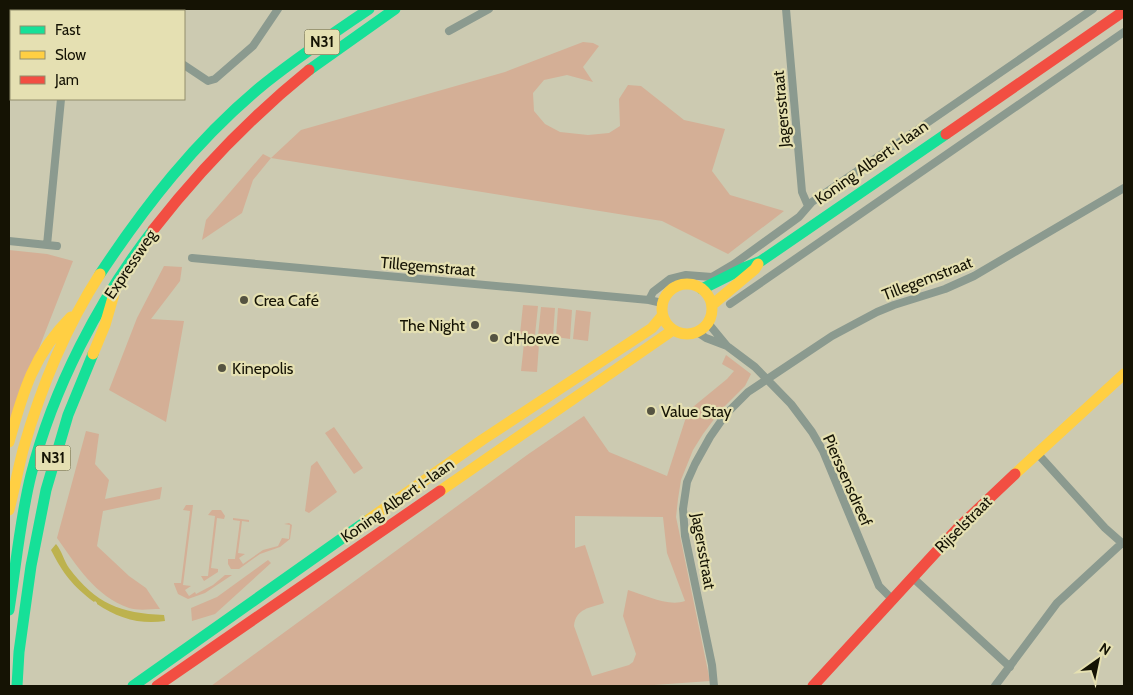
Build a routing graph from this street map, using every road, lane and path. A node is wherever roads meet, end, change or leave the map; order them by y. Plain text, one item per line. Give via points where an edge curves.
1 (278, 9) edge
2 (369, 9) edge
3 (395, 9) edge
4 (490, 9) edge
5 (786, 9) edge
6 (1093, 9) edge
7 (1124, 11) edge
8 (449, 31) dead end
9 (1124, 32) edge
10 (185, 66) edge
11 (60, 100) edge
12 (1124, 188) edge
13 (808, 206) junction
14 (9, 242) edge
15 (47, 245) junction
16 (58, 246) dead end
17 (192, 258) dead end
18 (756, 264) junction
19 (764, 280) junction
20 (117, 281) junction
21 (702, 289) junction
22 (649, 300) junction
23 (662, 304) junction
24 (730, 304) dead end
25 (712, 305) junction
26 (81, 307) junction
27 (662, 316) junction
28 (708, 323) junction
29 (673, 330) junction
30 (698, 332) junction
31 (727, 346) junction
32 (1124, 374) edge
33 (766, 380) junction
34 (9, 442) edge
35 (1037, 453) junction
36 (9, 510) edge
37 (1123, 544) edge
38 (912, 577) junction
39 (892, 599) junction
40 (9, 610) edge
41 (1010, 667) junction
42 (17, 686) edge
43 (133, 686) edge
44 (157, 686) edge
45 (714, 686) edge
46 (813, 686) edge
47 (995, 686) edge

1 - 10 street via 252,46 215,79 208,81
2 - 26 main road, Expressweg / N31 via 255,92 188,157 127,233
3 - 20 main road, Expressweg / N31 via 303,75 238,134 184,190
4 - 8 street
5 - 13 street, Jagersstraat via 802,192
6 - 13 street, Koning Albert I-laan
7 - 18 main road, Koning Albert I-laan
9 - 19 street
11 - 15 street
12 - 33 street, Tillegemstraat via 974,276 894,305 854,324
13 - 22 street, Koning Albert I-laan via 799,218 734,264 712,277 686,275 670,279 653,292
14 - 15 street
15 - 16 street
17 - 22 street, Tillegemstraat
18 - 19 street
18 - 21 main road, Koning Albert I-laan
18 - 25 main road, Koning Albert I-laan
19 - 24 street
20 - 40 main road, Expressweg / N31 via 63,380 36,455 25,500
20 - 42 main road, N31 via 110,314 68,413 41,503 29,572
21 - 23 main road via 681,285 669,291
21 - 25 main road
22 - 23 street, Tillegemstraat
23 - 27 main road
25 - 28 main road
26 - 34 main road, N31 via 48,343 37,361
26 - 36 main road, Expressweg / N31 via 36,412
27 - 29 main road
27 - 43 main road, Koning Albert I-laan via 652,328 482,440
28 - 30 main road
28 - 31 street
29 - 30 main road via 686,335
29 - 44 main road, Koning Albert I-laan
30 - 31 street
31 - 33 street
32 - 35 main road, Rijselstraat
33 - 39 street, Pierssensdreef via 791,404 818,441 879,586
33 - 45 street, Jagersstraat via 736,404 717,427 687,482 683,524
35 - 37 street
35 - 38 main road, Rijselstraat
37 - 41 street via 1057,603
38 - 39 main road, Rijselstraat
38 - 41 street
39 - 46 main road, Rijselstraat
41 - 47 street

